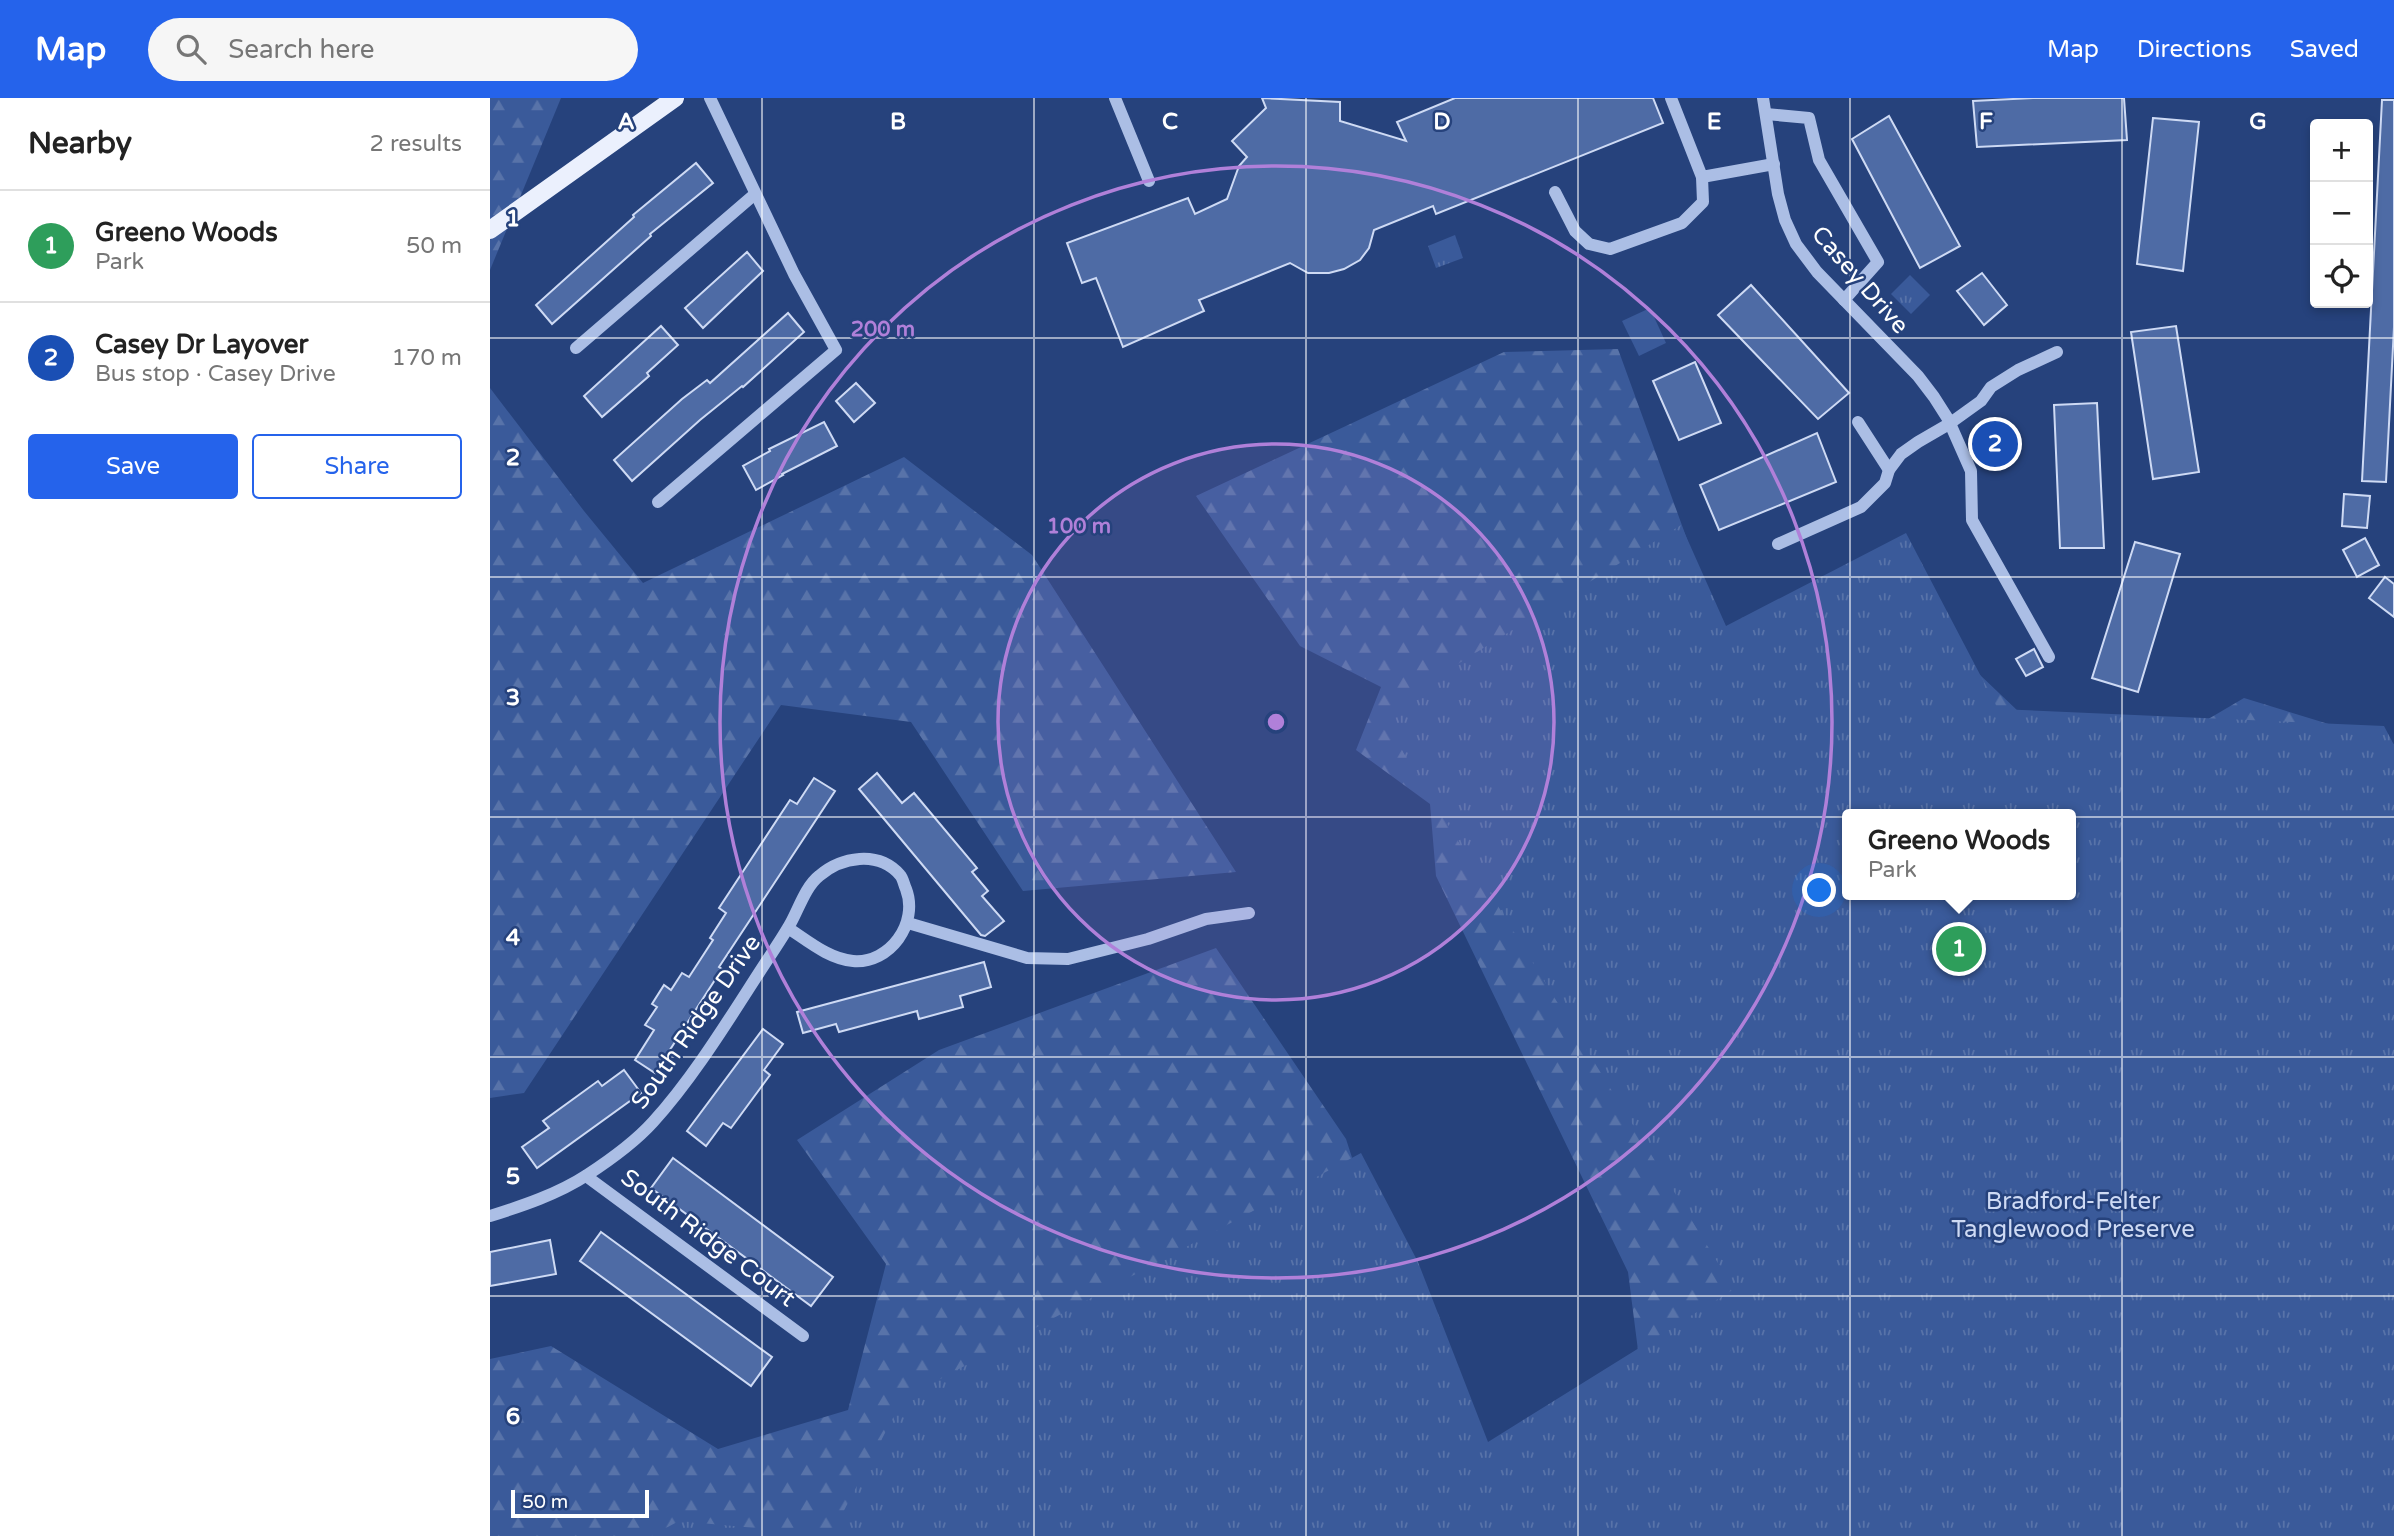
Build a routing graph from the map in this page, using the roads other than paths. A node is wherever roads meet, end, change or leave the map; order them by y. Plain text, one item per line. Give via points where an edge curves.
1 (675, 98) edge
2 (710, 98) edge
3 (1115, 98) edge
4 (1671, 98) edge
5 (1763, 98) edge
6 (1766, 114) junction
7 (1774, 164) junction
8 (1702, 177) junction
9 (1149, 181) dead end
10 (1555, 192) dead end
11 (755, 194) junction
12 (490, 230) edge
13 (1844, 300) junction
14 (576, 348) dead end
15 (2057, 352) dead end
16 (1858, 422) dead end
17 (1950, 424) junction
18 (1889, 470) junction
19 (658, 502) dead end
20 (1779, 544) dead end
21 (2049, 657) dead end
22 (1249, 913) dead end
23 (908, 923) junction
24 (788, 928) junction
25 (586, 1176) junction
26 (490, 1216) edge
27 (803, 1336) dead end

1 - 12 main road
2 - 11 street
3 - 9 street
4 - 8 street
5 - 6 street, Casey Drive
6 - 7 street, Casey Drive
6 - 13 street via 1809,118 1819,160 1878,262
7 - 8 street
7 - 13 street, Casey Drive via 1781,207 1796,244
8 - 10 street via 1703,202 1682,223 1610,249 1589,244 1576,231
11 - 14 street
11 - 19 street via 836,350
13 - 17 street, Casey Drive via 1918,376
15 - 17 street via 1991,387 1981,401
16 - 18 street
17 - 18 street via 1917,442
17 - 21 street, Casey Drive via 1971,471 1972,520
18 - 20 street via 1885,483 1861,507
22 - 23 street via 1206,919 1068,959 1027,958
23 - 24 street, South Ridge Drive via 895,943 876,958 855,962 835,958
23 - 24 street, South Ridge Drive via 910,900 900,875 879,862 854,858 815,878
24 - 25 street, South Ridge Drive via 677,1093 652,1123
25 - 26 street, South Ridge Drive
25 - 27 street, South Ridge Court

